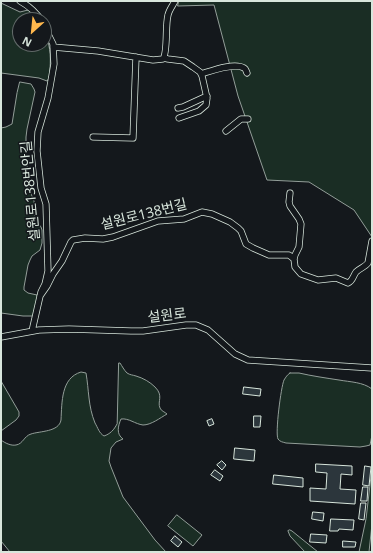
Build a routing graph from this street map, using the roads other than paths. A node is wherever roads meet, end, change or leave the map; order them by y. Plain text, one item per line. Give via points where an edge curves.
1 (20, 1) edge
2 (176, 1) edge
3 (35, 12) edge
4 (52, 42) edge
5 (54, 47) junction
6 (136, 57) junction
7 (164, 58) junction
8 (248, 73) dead end
9 (201, 74) junction
10 (207, 96) junction
11 (178, 108) dead end
12 (179, 118) dead end
13 (248, 119) dead end
14 (226, 131) dead end
15 (93, 137) dead end
16 (290, 193) dead end
17 (372, 241) edge
18 (294, 259) junction
19 (40, 296) junction
20 (32, 331) junction
21 (1, 337) edge
22 (372, 368) edge

1 - 3 street
2 - 7 street via 168,14
4 - 5 street, 설원로138번안길
5 - 6 street
5 - 19 street, 설원로138번안길 via 51,84 38,132 37,151 41,188 46,204 48,271
6 - 7 street via 153,60
6 - 15 street via 133,138
7 - 9 street via 184,61
8 - 9 street via 244,68 235,66
9 - 10 street
10 - 11 street
10 - 12 street via 207,102 202,109
13 - 14 street via 241,119
16 - 18 street via 290,206 301,224 299,247
17 - 18 street via 367,265 356,272 349,283 336,278 310,278 299,271
18 - 19 street, 설원로138번길 via 289,255 269,255 253,248 246,244 241,231 230,222 202,212 184,219 158,221 113,238 73,240
19 - 20 street, 설원로138번안길
20 - 21 street, 설원로
20 - 22 street, 설원로 via 143,331 196,325 208,330 235,354 248,360

